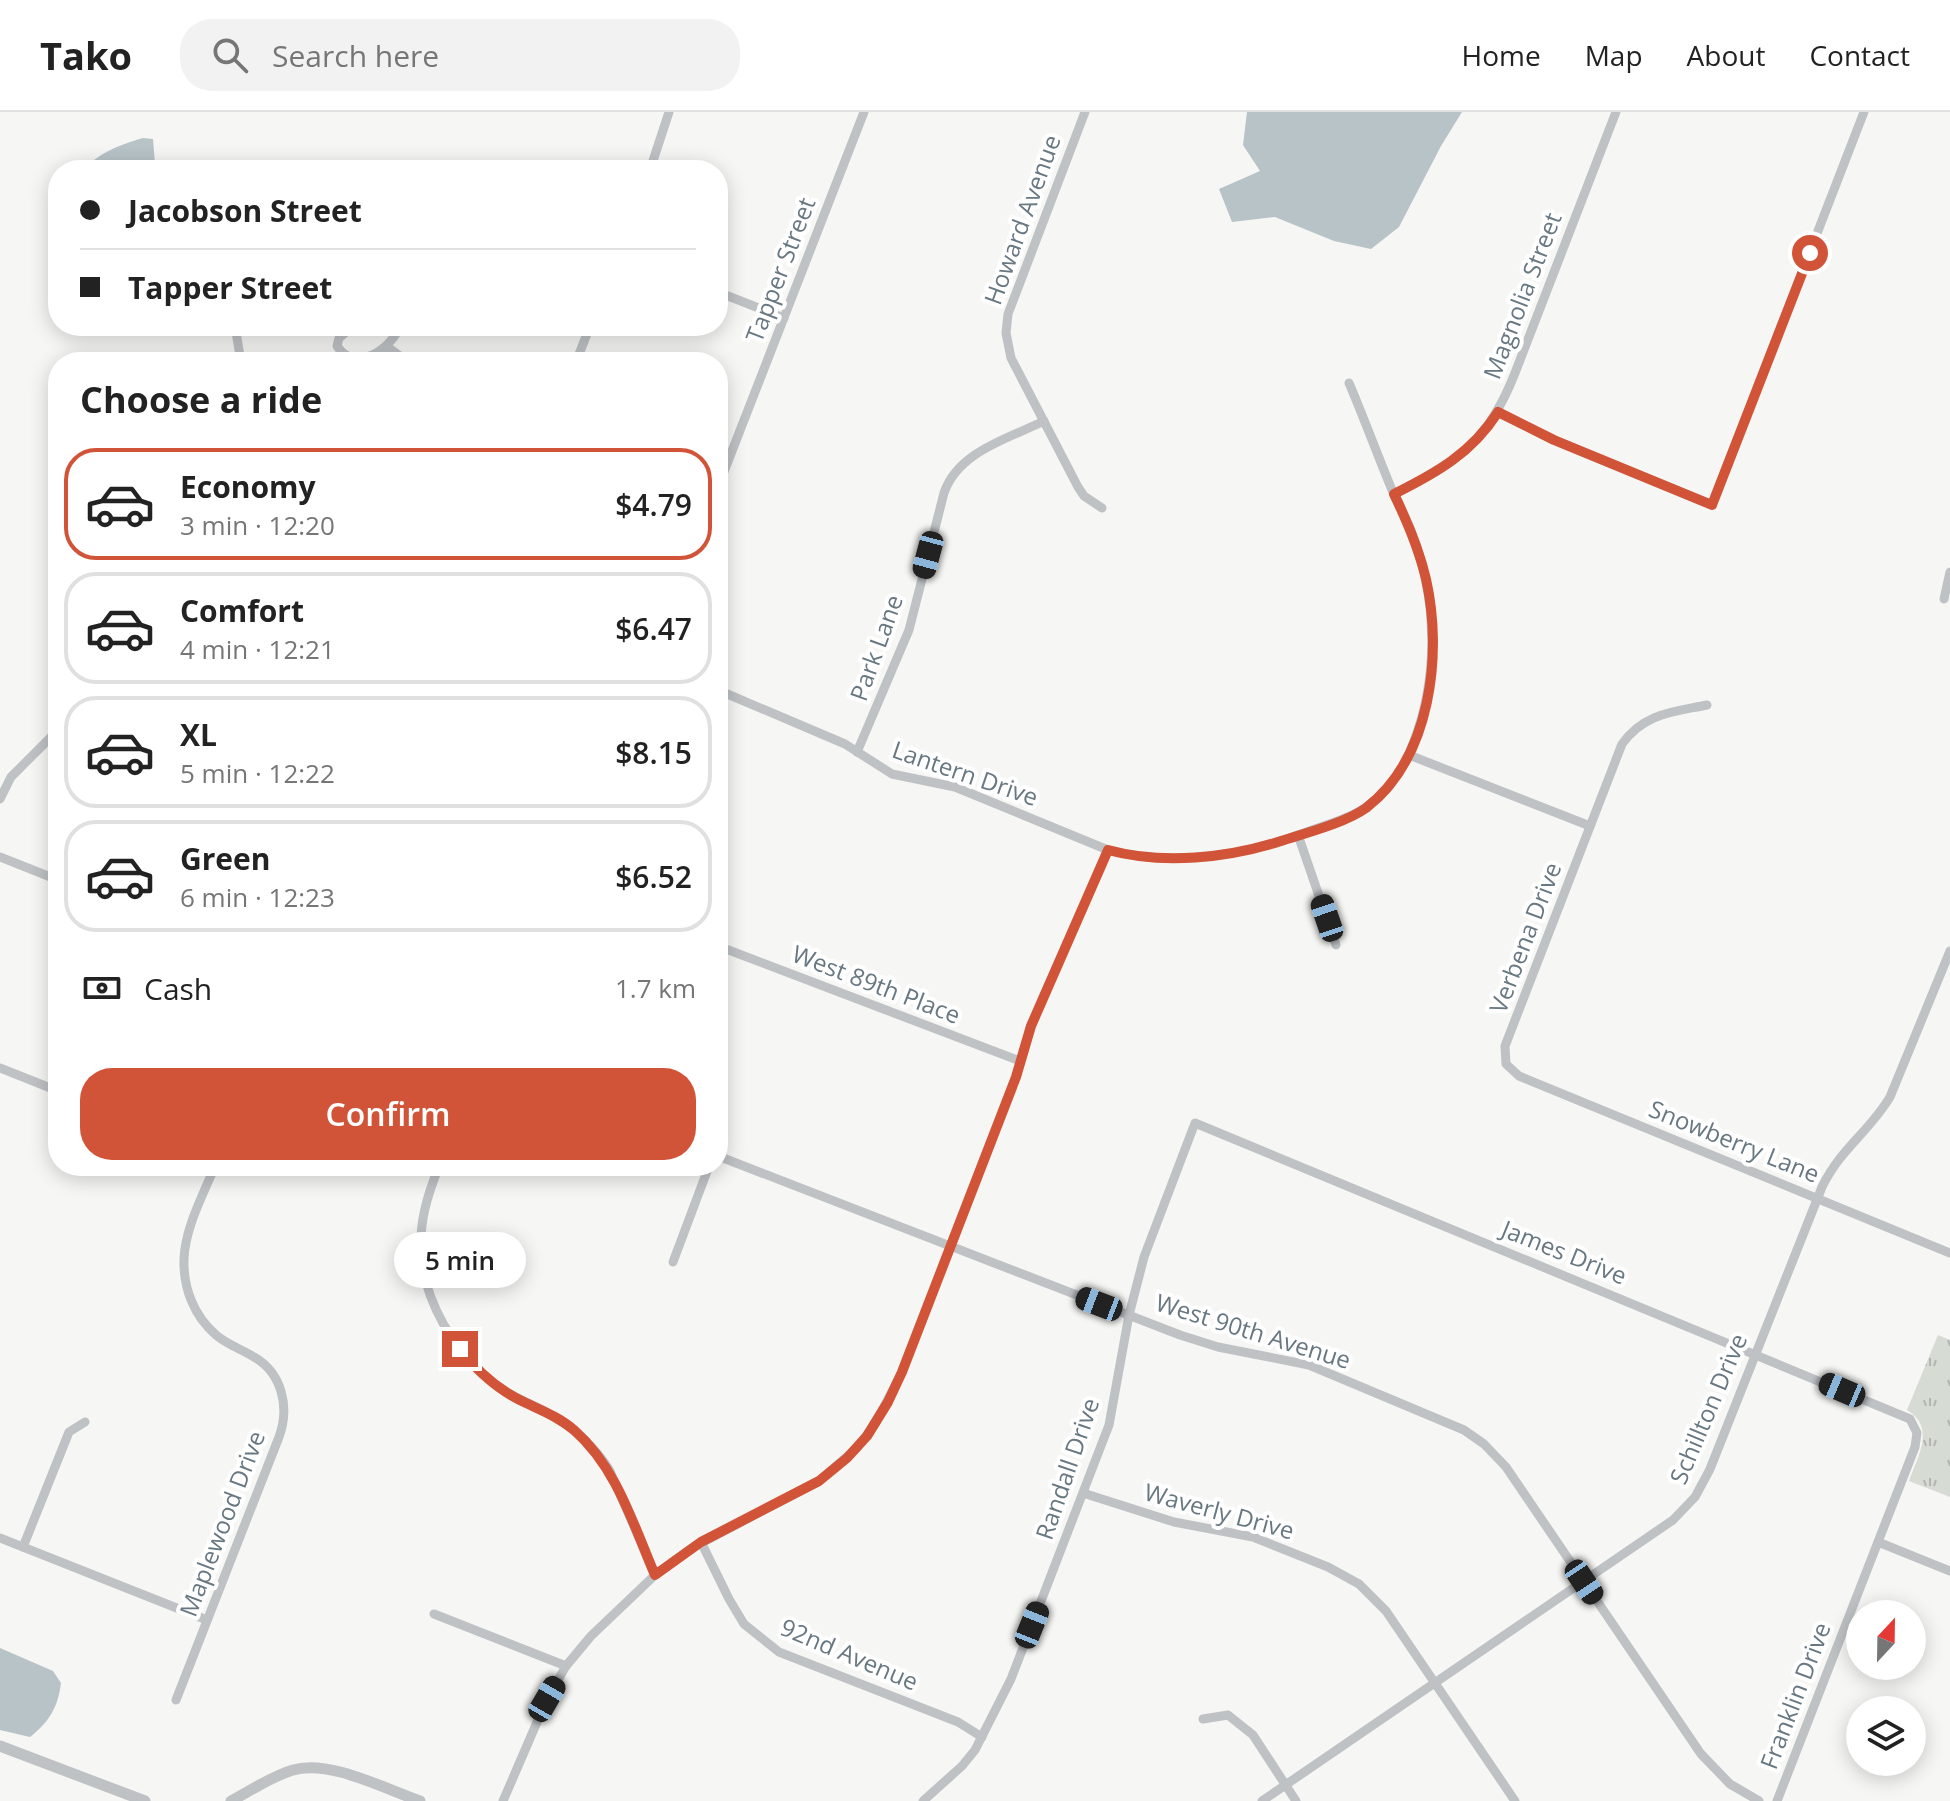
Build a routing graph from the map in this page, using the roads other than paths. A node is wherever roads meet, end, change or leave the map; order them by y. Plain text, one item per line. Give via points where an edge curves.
1 (669, 112) edge
2 (864, 112) edge
3 (1085, 112) edge
4 (1616, 112) edge
5 (1864, 112) edge
6 (653, 160) edge
7 (728, 296) edge
8 (784, 318) junction
9 (396, 336) edge
10 (386, 346) junction
11 (378, 352) edge
12 (394, 352) edge
13 (1349, 383) dead end
14 (1498, 412) junction
15 (1044, 421) junction
16 (728, 461) edge
17 (1394, 494) junction
18 (1102, 508) dead end
19 (1950, 572) edge
20 (1944, 599) dead end
21 (728, 694) edge
22 (1707, 705) dead end
23 (48, 740) edge
24 (857, 752) junction
25 (1409, 755) junction
26 (0, 799) edge
27 (1590, 826) junction
28 (1298, 835) junction
29 (1108, 850) junction
30 (0, 857) edge
31 (48, 876) edge
32 (1336, 945) dead end
33 (728, 950) edge
34 (1950, 951) edge
35 (1939, 977) junction
36 (1950, 981) edge
37 (1020, 1061) junction
38 (1506, 1064) joint
39 (0, 1068) edge
40 (48, 1087) edge
41 (1195, 1123) joint
42 (728, 1160) edge
43 (211, 1176) edge
44 (435, 1176) edge
45 (705, 1176) edge
46 (1817, 1198) junction
47 (951, 1246) junction
48 (1950, 1253) edge
49 (673, 1262) dead end
50 (1129, 1315) junction
51 (1754, 1354) junction
52 (85, 1422) dead end
53 (1915, 1426) joint
54 (1083, 1493) junction
55 (0, 1538) edge
56 (701, 1542) junction
57 (1878, 1542) junction
58 (23, 1547) junction
59 (1950, 1571) edge
60 (655, 1575) junction
61 (1584, 1582) junction
62 (434, 1614) dead end
63 (207, 1620) junction
64 (566, 1666) junction
65 (1435, 1682) junction
66 (176, 1700) dead end
67 (1203, 1719) dead end
68 (982, 1737) junction
69 (0, 1746) edge
70 (1285, 1785) junction
71 (145, 1801) edge
72 (231, 1801) edge
73 (420, 1801) edge
74 (503, 1801) edge
75 (923, 1801) edge
76 (1262, 1801) edge
77 (1296, 1801) edge
78 (1515, 1801) edge
79 (1759, 1801) edge
80 (1777, 1801) edge

1 - 6 street
2 - 8 street, Tapper Street
3 - 15 street, Howard Avenue via 1007,320 1009,353
4 - 14 street, Magnolia Street
5 - 14 street via 1712,505
7 - 8 street
8 - 16 street, Tapper Street
9 - 10 street
10 - 11 street
10 - 12 street
13 - 17 street, Lantern Drive
14 - 17 street, Magnolia Street via 1453,462
15 - 18 street, Howard Avenue via 1084,496
15 - 24 street, Park Lane via 969,458 950,477 909,630
17 - 25 street, Lantern Drive via 1427,582 1432,636 1428,692
19 - 20 street
21 - 24 street, Lantern Drive
22 - 27 street, Verbena Drive via 1661,713 1633,730 1618,751
23 - 26 street via 11,777
24 - 29 street, Lantern Drive via 892,774 955,787
25 - 27 street
25 - 28 street, Lantern Drive via 1395,780 1366,807
27 - 38 street, Verbena Drive via 1505,1046
28 - 29 street, Lantern Drive via 1206,856 1151,857
28 - 32 street
29 - 37 street
30 - 31 street
33 - 37 street, West 89th Place
34 - 35 street, Schillton Drive
35 - 36 street
35 - 46 street, Schillton Drive via 1890,1097 1838,1157
37 - 47 street
38 - 46 street, Snowberry Lane via 1519,1076
39 - 40 street
41 - 50 street, Randall Drive via 1147,1248
41 - 51 street, James Drive
42 - 47 street, West 90th Avenue
43 - 63 street, Maplewood Drive via 185,1245 188,1295 212,1332 270,1371 285,1412
44 - 60 street via 421,1236 426,1281 442,1319 479,1372 568,1426 605,1464
45 - 49 street
46 - 48 street, Snowberry Lane
46 - 51 street, Schillton Drive
47 - 50 street, West 90th Avenue
47 - 56 street via 896,1387 857,1448 804,1491
50 - 54 street, Randall Drive via 1111,1416
50 - 61 street, West 90th Avenue via 1196,1341 1309,1365 1464,1430 1506,1467
51 - 53 street, James Drive via 1901,1415
51 - 61 street, Schillton Drive via 1695,1497 1673,1520
52 - 58 street via 69,1432
53 - 57 street, Franklin Drive via 1915,1447
54 - 65 street, Waverly Drive via 1174,1522 1253,1537 1337,1571 1380,1604
54 - 68 street, Randall Drive via 1011,1679
55 - 58 street
56 - 60 street
56 - 68 street, 92nd Avenue via 744,1624 779,1652 958,1722
57 - 59 street
57 - 80 street, Franklin Drive
58 - 63 street
60 - 64 street
61 - 65 street, Schillton Drive
61 - 79 street, West 90th Avenue via 1701,1754 1730,1784
62 - 64 street
63 - 66 street, Maplewood Drive
64 - 74 street
65 - 70 street, Schillton Drive
65 - 78 street, Waverly Drive
67 - 70 street via 1228,1715 1253,1735
68 - 75 street, Randall Drive via 962,1766
69 - 71 street
70 - 76 street, Schillton Drive
70 - 77 street
72 - 73 street via 292,1770 314,1767

